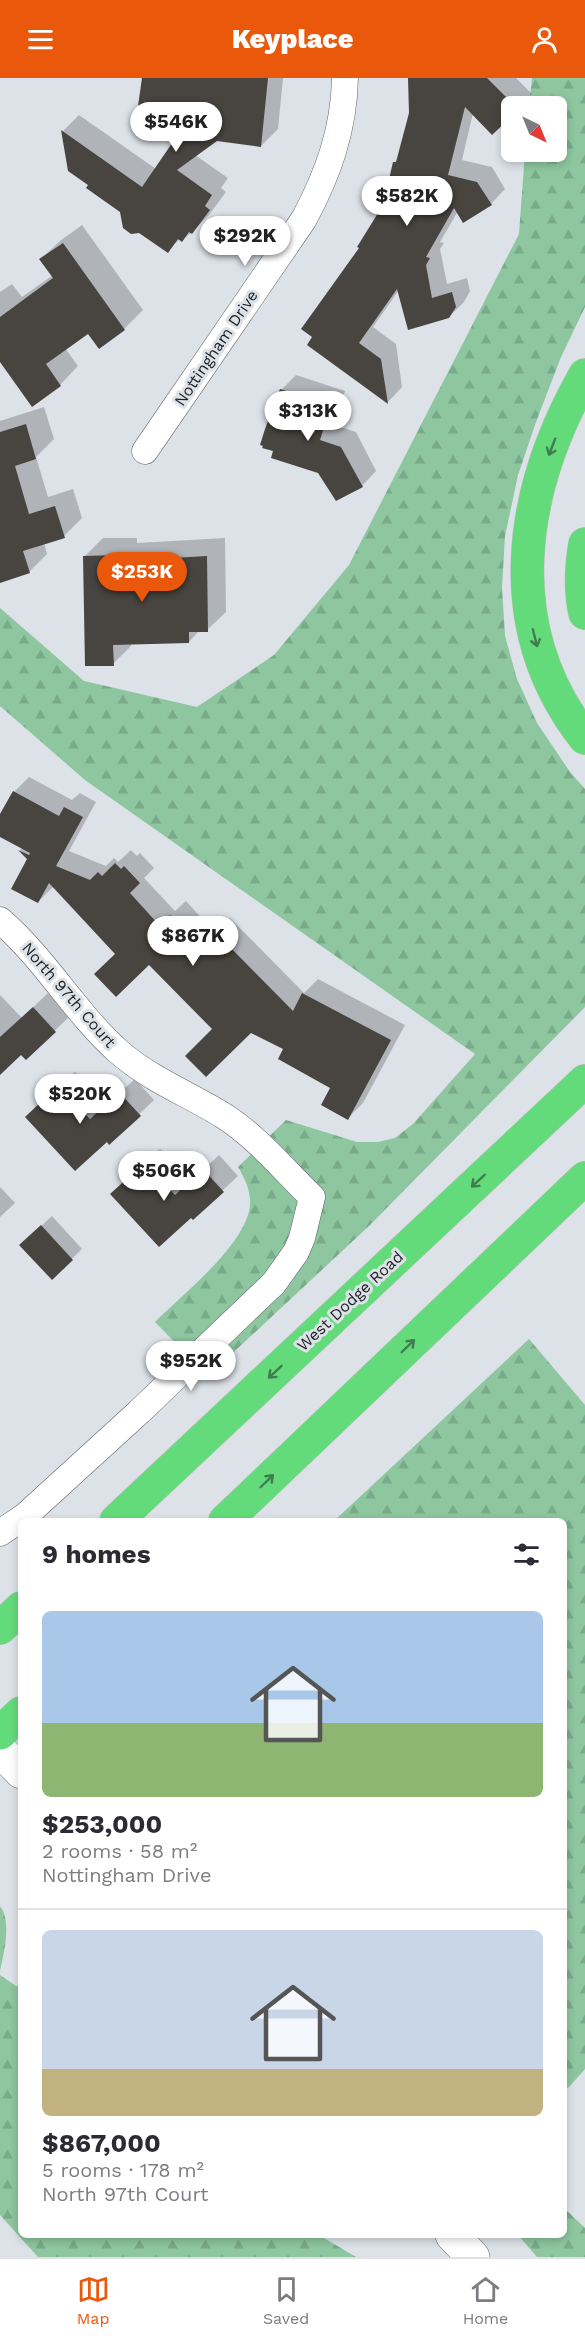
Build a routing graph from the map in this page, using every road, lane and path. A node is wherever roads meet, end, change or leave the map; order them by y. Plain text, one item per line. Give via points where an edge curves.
1 (345, 78) edge
2 (585, 360) edge
3 (585, 375) edge
4 (568, 405) junction
5 (145, 451) dead end
6 (585, 544) edge
7 (585, 613) edge
8 (585, 738) edge
9 (0, 920) edge
10 (585, 1058) edge
11 (585, 1081) edge
12 (520, 1141) junction
13 (579, 1185) edge
14 (22, 1518) edge
15 (119, 1518) edge
16 (228, 1518) edge
17 (18, 1521) edge
18 (0, 1533) edge
19 (18, 1611) edge
20 (0, 1628) edge
21 (18, 1716) edge
22 (0, 1733) edge
23 (0, 1750) edge
24 (18, 1769) edge
25 (455, 2238) edge
26 (473, 2257) edge

1 - 5 street, Nottingham Drive via 338,137 304,219
2 - 4 highway
3 - 4 highway
4 -> 8 highway via 545,466 528,531 527,591 533,636 546,676
6 - 7 highway
9 - 14 street, North 97th Court via 52,973 119,1052 149,1076 226,1117 312,1197 296,1252 274,1283
10 - 12 highway
11 - 12 highway, West Dodge Road
12 -> 15 highway, West Dodge Road
16 -> 13 highway
17 - 18 street, North 97th Court
19 - 20 highway
21 - 22 highway
23 - 24 street
25 - 26 street

